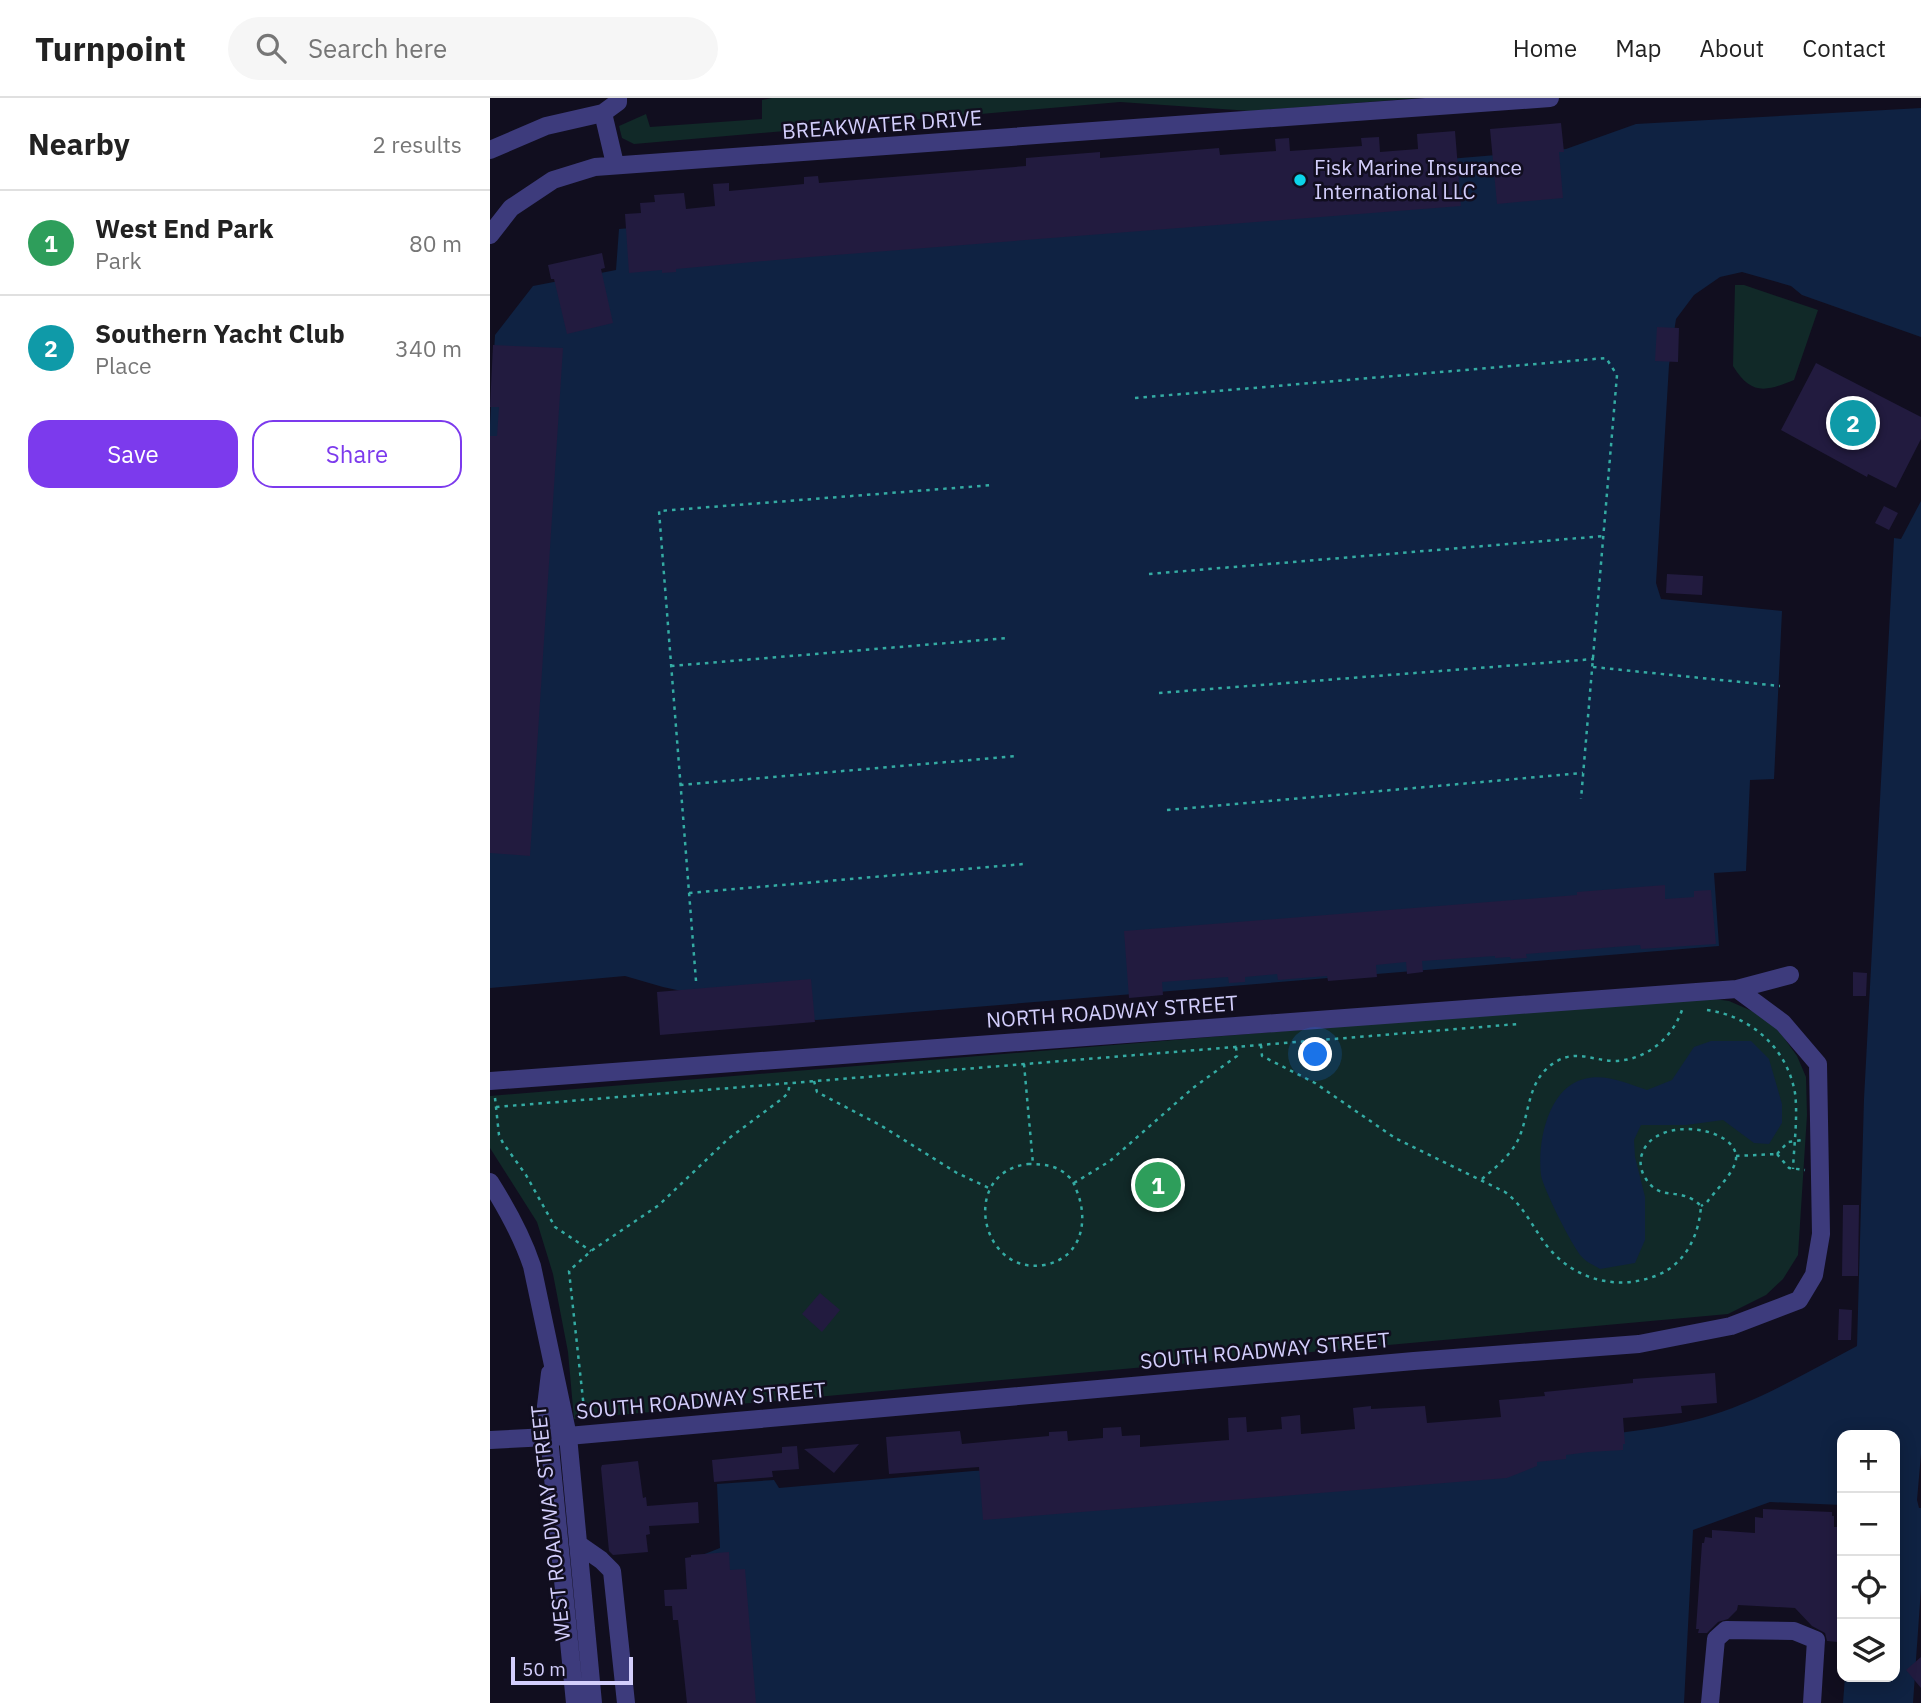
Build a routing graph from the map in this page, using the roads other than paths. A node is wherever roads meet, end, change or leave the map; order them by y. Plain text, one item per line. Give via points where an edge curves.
1 (618, 98) edge
2 (1550, 98) edge
3 (603, 113) junction
4 (490, 150) edge
5 (615, 164) junction
6 (490, 234) edge
7 (1790, 975) dead end
8 (1737, 989) junction
9 (491, 1081) edge
10 (490, 1182) edge
11 (552, 1359) junction
12 (568, 1436) junction
13 (550, 1437) junction
14 (490, 1440) edge
15 (578, 1544) junction
16 (575, 1703) edge
17 (593, 1703) edge
18 (625, 1703) edge
19 (1710, 1703) edge
20 (1812, 1703) edge

1 - 3 street
2 - 5 street, BREAKWATER DRIVE
3 - 4 street via 546,126
3 - 5 street
5 - 6 street, BREAKWATER DRIVE via 553,180 511,208
7 - 8 street, NORTH ROADWAY STREET
8 - 9 street, NORTH ROADWAY STREET
8 - 12 street, SOUTH ROADWAY STREET via 1783,1023 1818,1064 1821,1234 1814,1275 1799,1300 1731,1326 1639,1344
10 - 11 street, WEST ROADWAY STREET via 526,1246
11 - 12 street, WEST ROADWAY STREET
11 - 13 street via 546,1406
12 - 13 street, SOUTH ROADWAY STREET
12 - 15 street, WEST ROADWAY STREET
13 - 14 street, SOUTH ROADWAY STREET
13 - 16 street
15 - 17 street, WEST ROADWAY STREET
15 - 18 street via 612,1571
19 - 20 street via 1716,1639 1726,1630 1794,1631 1816,1640

